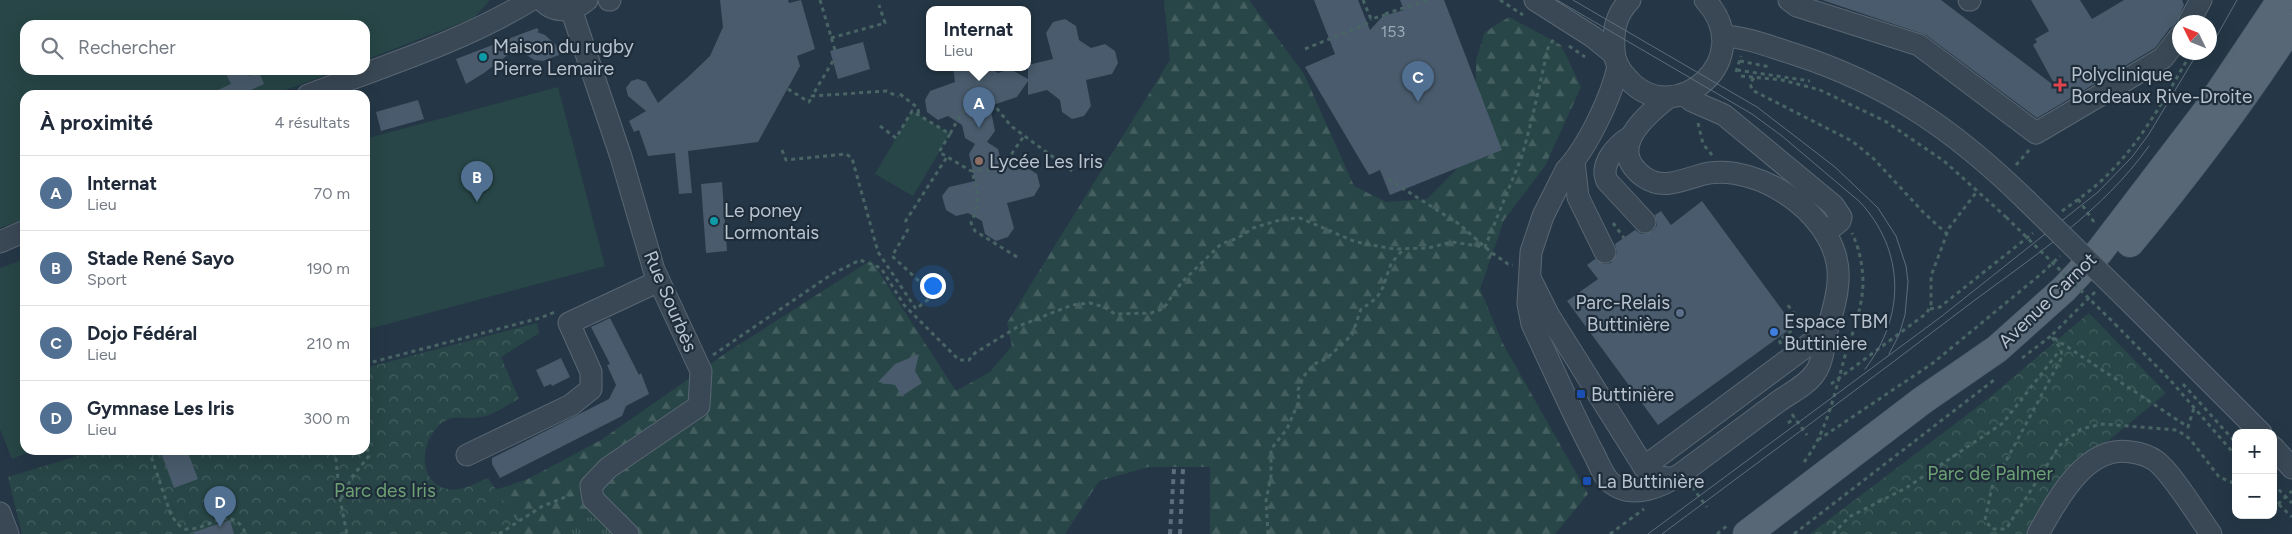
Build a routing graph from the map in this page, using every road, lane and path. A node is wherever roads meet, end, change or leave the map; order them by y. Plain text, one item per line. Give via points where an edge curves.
1 (531, 0) edge
2 (542, 0) edge
3 (820, 0) edge
4 (1363, 0) edge
5 (1428, 0) edge
6 (1535, 0) edge
7 (1630, 0) edge
8 (1789, 0) edge
9 (2201, 0) edge
10 (2270, 0) edge
11 (2281, 0) edge
12 (1711, 3) edge
13 (2292, 4) edge
14 (579, 5) edge
15 (880, 6) dead end
16 (2193, 15) edge
17 (1371, 19) junction
18 (2292, 24) edge
19 (1724, 36) junction
20 (1555, 37) dead end
21 (831, 38) junction
22 (2172, 46) edge
23 (1305, 49) dead end
24 (834, 50) dead end
25 (1616, 60) junction
26 (2186, 60) edge
27 (833, 61) dead end
28 (1737, 70) dead end
29 (370, 72) edge
30 (362, 75) edge
31 (1741, 76) dead end
32 (1754, 78) junction
33 (1816, 82) dead end
34 (321, 90) edge
35 (788, 90) dead end
36 (1676, 95) junction
37 (812, 96) junction
38 (919, 116) junction
39 (1697, 117) dead end
40 (880, 126) dead end
41 (950, 134) junction
42 (1024, 136) junction
43 (1630, 137) junction
44 (2031, 149) dead end
45 (782, 150) dead end
46 (948, 157) junction
47 (1717, 158) dead end
48 (1574, 161) junction
49 (971, 171) junction
50 (1072, 171) dead end
51 (2003, 178) junction
52 (1388, 179) dead end
53 (1978, 190) junction
54 (2078, 199) junction
55 (2060, 213) dead end
56 (905, 222) dead end
57 (1645, 222) dead end
58 (910, 226) dead end
59 (2088, 228) dead end
60 (2038, 230) dead end
61 (20, 233) edge
62 (1825, 233) junction
63 (1947, 234) junction
64 (0, 242) edge
65 (1485, 247) junction
66 (1404, 248) junction
67 (1605, 252) dead end
68 (2061, 254) dead end
69 (1017, 257) dead end
70 (1530, 273) junction
71 (659, 281) junction
72 (2100, 288) dead end
73 (1787, 304) dead end
74 (1930, 309) junction
75 (557, 310) dead end
76 (1827, 331) junction
77 (2051, 336) junction
78 (1790, 342) dead end
79 (1783, 346) junction
80 (2061, 349) junction
81 (1776, 351) dead end
82 (370, 363) edge
83 (697, 363) junction
84 (2007, 366) junction
85 (2181, 381) dead end
86 (1830, 385) dead end
87 (1923, 400) junction
88 (1798, 407) dead end
89 (2194, 408) junction
90 (1790, 412) dead end
91 (1795, 418) dead end
92 (1788, 423) dead end
93 (2257, 429) edge
94 (2232, 439) edge
95 (1818, 440) dead end
96 (2232, 451) edge
97 (2277, 451) edge
98 (151, 455) edge
99 (336, 455) edge
100 (368, 455) edge
101 (468, 455) dead end
102 (1644, 467) junction
103 (2292, 468) edge
104 (1674, 478) junction
105 (2232, 482) edge
106 (592, 486) junction
107 (1699, 488) dead end
108 (2277, 488) edge
109 (1695, 491) dead end
110 (2292, 491) edge
111 (2286, 497) junction
112 (340, 499) junction
113 (2292, 503) edge
114 (2278, 504) joint
115 (0, 513) edge
116 (2292, 518) edge
117 (8, 534) edge
118 (246, 534) edge
119 (347, 534) edge
120 (499, 534) edge
121 (628, 534) edge
122 (1268, 534) edge
123 (1747, 534) edge
124 (1773, 534) edge
125 (1794, 534) edge
126 (1833, 534) edge
127 (2038, 534) edge
128 (2211, 534) edge

1 - 29 street via 492,24 459,39
2 - 14 street via 553,8
3 - 21 path
4 - 17 path
5 - 17 path
6 - 25 street via 1593,37
7 - 25 street via 1615,24
8 - 22 street via 1797,6 1918,45 2036,133 2163,58
9 - 16 street
10 - 87 main road via 2199,105 2092,246 2021,317
11 - 87 main road, Avenue Carnot via 2206,112 2098,252 2028,323
12 - 19 street
13 - 84 main road, Avenue Carnot via 2254,64 2141,217
14 - 71 street, Rue Sourbès
15 - 21 path via 885,23
17 - 23 path
18 - 84 main road via 2224,124 2112,264
19 - 36 street via 1716,69 1701,84
19 - 51 street via 1748,40 1834,67 1882,89 1939,124
20 - 65 path via 1548,48 1522,156
21 - 24 path
25 - 36 street via 1633,85 1644,92 1657,96
25 - 48 street via 1609,98
26 - 54 path via 2144,130 2112,169
27 - 37 path
28 - 33 path
30 - 34 street
31 - 32 path
32 - 53 path via 1782,80 1820,90 1862,109 1922,144
32 - 63 path via 1750,83 1752,90 1852,141 1874,158
35 - 37 path via 809,102
36 - 43 street via 1643,119
36 - 62 street via 1724,115 1833,205 1841,217 1840,221
37 - 38 path via 887,91 918,108
38 - 40 path via 912,112 896,138
38 - 41 path
39 - 47 path via 1703,144
41 - 42 path via 969,106 981,100 995,106
41 - 46 path via 939,152
42 - 49 path via 999,169
42 - 50 path
43 - 57 street via 1611,155 1605,176
43 - 62 street via 1630,159 1635,169 1656,183 1665,184 1709,173 1749,176 1764,181 1789,197 1808,212
44 - 51 path
45 - 58 path via 786,160 846,154 852,158 878,252 916,309 934,295 892,256
46 - 49 path
46 - 56 path
48 - 67 street via 1578,197
48 - 70 street via 1566,170 1543,216 1535,237
49 - 69 path via 978,188 977,208 971,223 975,231
51 - 93 street, bridge
52 - 65 path via 1459,224
53 - 63 path
53 - 89 path, bridge via 2115,324
54 - 55 path
54 - 59 path via 2094,221
60 - 74 path via 1940,307
61 - 64 street
62 - 76 street via 1834,250 1838,282
63 - 74 path via 1931,276
65 - 66 path via 1452,242 1428,248
65 - 70 path via 1508,264
66 - 83 path via 1356,242 1300,218 1283,219 1253,228 1222,244 1182,282 1163,309 1151,313 1115,314 1090,303 1072,304 1020,326 969,360 959,360 904,305 881,268 860,260 832,274
66 - 122 path via 1392,263 1382,292 1361,308 1352,335 1326,359 1314,364 1303,377 1298,390 1299,401 1287,429 1271,449 1271,476 1266,501
68 - 95 path via 2042,274 1933,363
70 - 102 street via 1553,322
70 - 104 street via 1528,304 1532,324 1586,440 1608,479 1624,490 1636,491 1662,485
71 - 83 street, Rue Sourbès
71 - 101 street via 569,323 591,372 591,389 571,405
72 - 77 path
73 - 79 path via 1799,320 1795,328 1779,340
74 - 86 path
75 - 82 path via 540,318
76 - 102 street
76 - 104 street via 1818,368 1810,378
77 - 80 path
77 - 84 path
77 - 89 path via 2188,428
78 - 79 path
79 - 81 path
80 - 105 path via 2062,356 1992,487 1985,520 1992,529 2006,529 2060,445 2081,429 2104,424 2177,430 2190,439 2219,477
80 - 126 path via 2003,424 1906,488 1849,518
83 - 106 street, Rue Sourbès via 701,371 699,406 608,468
84 - 124 main road, Avenue Carnot
84 - 125 path
85 - 94 path
87 - 123 main road, Avenue Carnot
88 - 90 path
89 - 96 path
91 - 92 path
97 - 103 street
98 - 118 path via 177,524 184,529 230,519 244,528
99 - 112 path
100 - 112 path
102 - 104 street via 1656,476
106 - 120 path via 541,507
106 - 121 street via 593,499
107 - 109 path
108 - 111 path
110 - 111 path
111 - 113 path
111 - 114 path
112 - 119 path
114 - 116 path
115 - 117 street
127 - 128 street via 2056,503 2082,470 2100,454 2119,450 2138,453 2156,461

